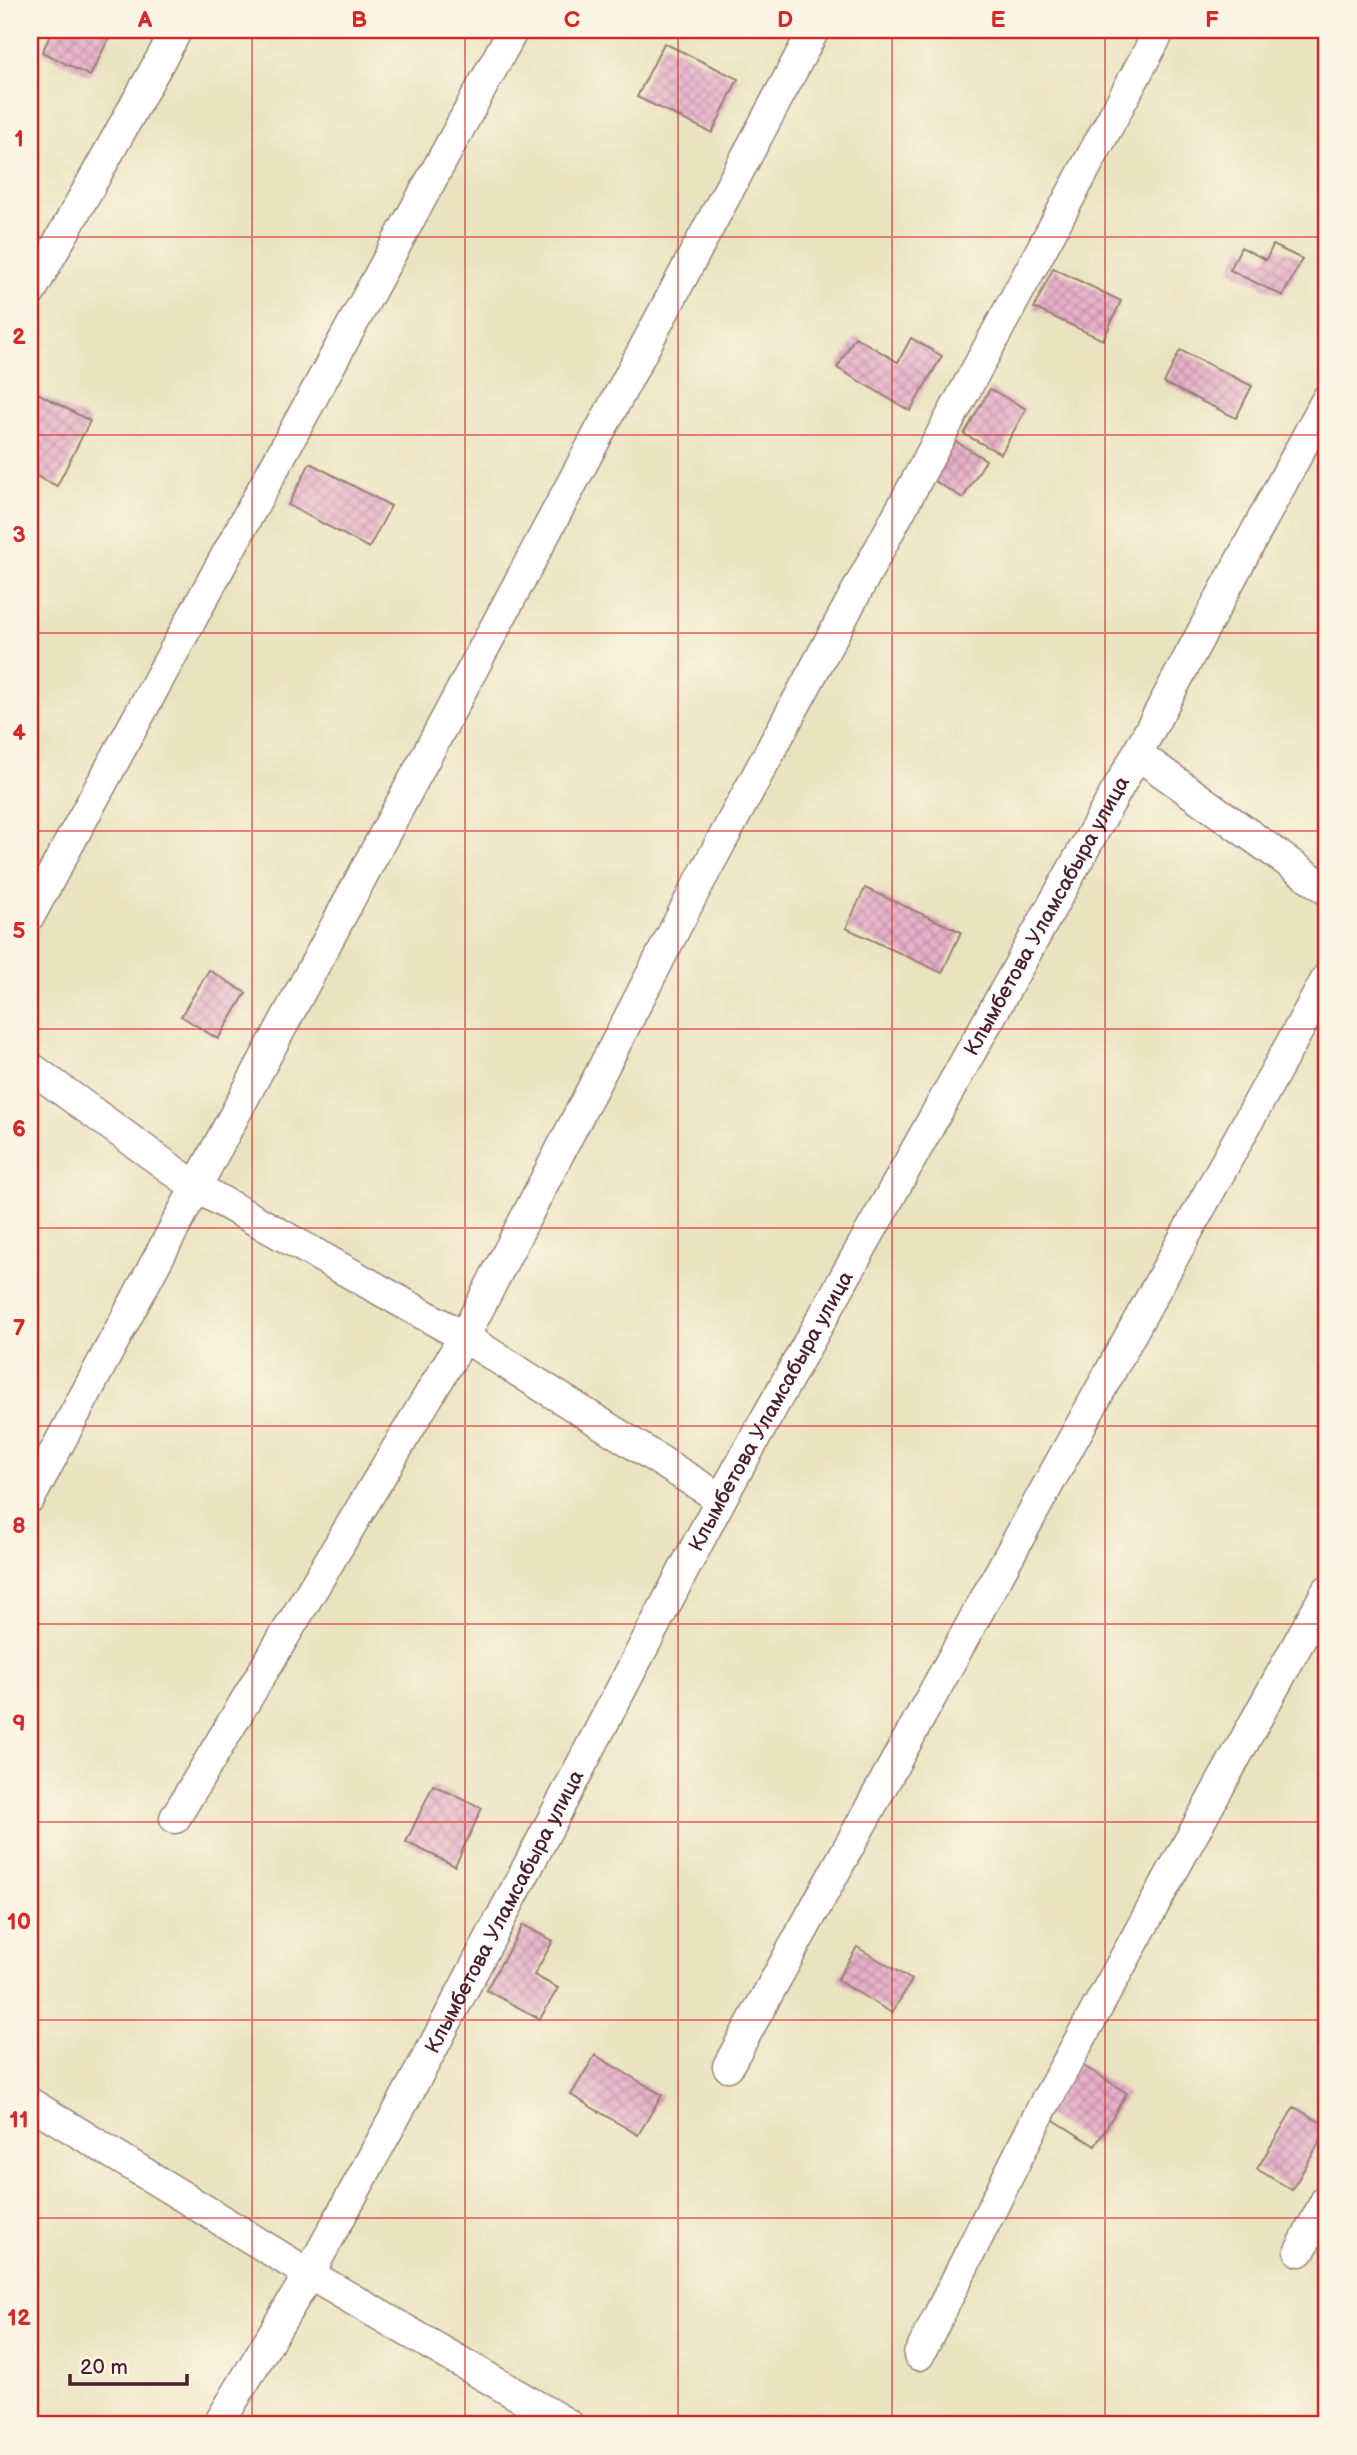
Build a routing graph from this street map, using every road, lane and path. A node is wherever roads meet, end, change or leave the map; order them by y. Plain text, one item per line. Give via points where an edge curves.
1 (177, 30) edge
2 (513, 30) edge
3 (814, 30) edge
4 (1160, 30) edge
5 (30, 293) edge
6 (1327, 399) edge
7 (1137, 754) junction
8 (1327, 890) edge
9 (30, 915) edge
10 (1327, 978) edge
11 (30, 1067) edge
12 (196, 1187) junction
13 (464, 1337) junction
14 (30, 1498) edge
15 (720, 1499) junction
16 (1327, 1591) edge
17 (175, 1818) dead end
18 (728, 2066) dead end
19 (30, 2104) edge
20 (1327, 2198) edge
21 (1300, 2251) dead end
22 (309, 2274) junction
23 (919, 2355) dead end
24 (218, 2425) edge
25 (569, 2425) edge

1 - 5 street
2 - 9 street
3 - 12 street
4 - 13 street via 694,892
6 - 7 street, Клымбетова Уламсабыра улица
7 - 8 street
7 - 15 street, Клымбетова Уламсабыра улица
10 - 18 street
11 - 12 street
12 - 13 street
12 - 14 street
13 - 15 street
13 - 17 street
15 - 22 street, Клымбетова Уламсабыра улица
16 - 23 street via 1041,2110
19 - 22 street
20 - 21 street
22 - 24 street, Клымбетова Уламсабыра улица
22 - 25 street

